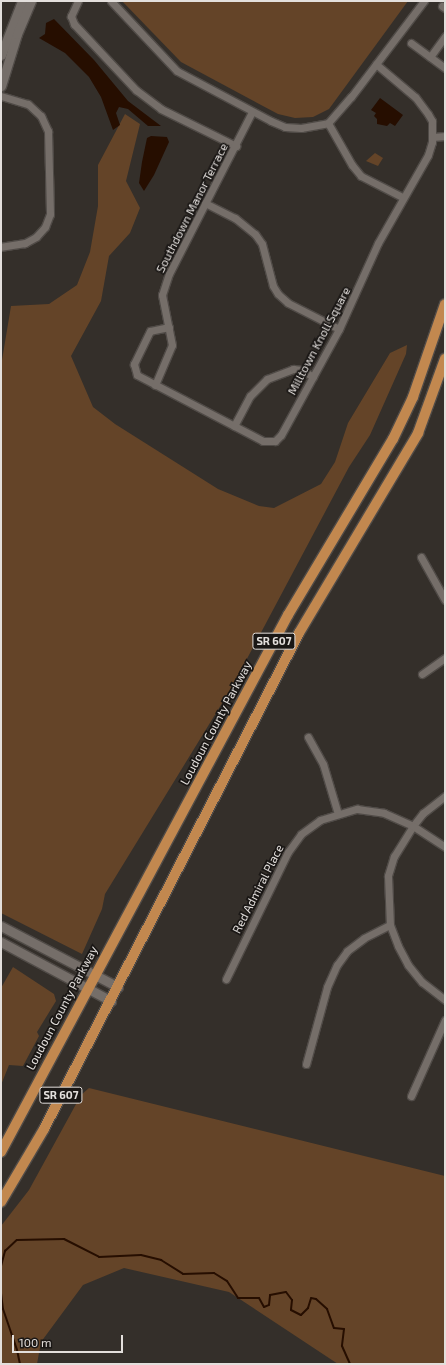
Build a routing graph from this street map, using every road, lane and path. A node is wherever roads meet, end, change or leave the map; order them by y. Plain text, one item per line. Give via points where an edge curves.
1 (22, 1) edge
2 (31, 1) edge
3 (78, 1) edge
4 (111, 1) edge
5 (424, 1) edge
6 (445, 36) edge
7 (411, 44) dead end
8 (1, 55) edge
9 (430, 57) junction
10 (376, 64) junction
11 (445, 68) edge
12 (1, 86) edge
13 (1, 96) edge
14 (252, 112) junction
15 (328, 123) junction
16 (445, 136) edge
17 (433, 137) junction
18 (236, 146) junction
19 (402, 197) junction
20 (206, 203) junction
21 (1, 247) edge
22 (445, 304) edge
23 (169, 327) junction
24 (339, 329) junction
25 (445, 359) edge
26 (313, 377) junction
27 (155, 385) junction
28 (234, 426) junction
29 (420, 557) dead end
30 (445, 600) edge
31 (445, 658) edge
32 (422, 674) dead end
33 (308, 737) dead end
34 (445, 796) edge
35 (338, 814) junction
36 (413, 826) junction
37 (445, 847) edge
38 (390, 925) junction
39 (1, 926) edge
40 (1, 942) edge
41 (94, 974) junction
42 (226, 979) dead end
43 (118, 987) junction
44 (87, 988) junction
45 (445, 1000) edge
46 (111, 1001) junction
47 (445, 1020) edge
48 (306, 1064) dead end
49 (410, 1096) dead end
50 (1, 1152) edge
51 (1, 1202) edge

1 - 8 street
2 - 12 street via 15,39
3 - 18 street via 71,16 74,24 136,90 161,109
4 - 14 street via 177,71
5 - 10 street
6 - 9 street
7 - 9 street
9 - 11 street
10 - 15 street
10 - 17 street, Milltown Knoll Square via 415,97 428,114
13 - 21 street via 28,104 41,116 48,131 50,214 46,227 36,237 25,243
14 - 15 street via 285,127 301,128
14 - 18 street, Southdown Manor Terrace
15 - 19 street via 361,176
16 - 17 street
17 - 19 street, Milltown Knoll Square via 428,155
18 - 20 street, Southdown Manor Terrace
19 - 24 street, Milltown Knoll Square
20 - 23 street, Southdown Manor Terrace via 169,274 162,296
20 - 24 street via 235,218 255,234 262,244 272,286 278,294 288,303
22 - 41 main road, Loudoun County Parkway / SR 607 via 413,397 393,439 288,615
23 - 27 street, Southdown Manor Terrace via 172,345
23 - 27 street, Milltown Knoll Square via 150,331 134,364 137,375
24 - 26 street, Milltown Knoll Square
25 - 43 main road, SR 607 via 418,433 299,633
26 - 28 street via 302,370 293,369 267,378 250,396
26 - 28 street, Milltown Knoll Square via 281,435 274,441 262,441
27 - 28 street, Milltown Knoll Square
29 - 30 street
31 - 32 street
33 - 35 street via 324,764
34 - 36 street
35 - 36 street, Red Admiral Place via 357,809 384,813
35 - 42 street, Red Admiral Place via 320,820 301,834 288,852
36 - 37 street, Red Admiral Place
36 - 38 street via 394,856 388,876
38 - 45 street via 408,965 422,982
38 - 48 street via 364,938 347,952 337,965 327,987
39 - 41 street
40 - 44 street
41 - 43 street
41 - 44 main road, Loudoun County Parkway / SR 607
43 - 46 main road, SR 607
44 - 46 street
44 - 50 main road, Loudoun County Parkway / SR 607
46 - 51 main road, SR 607 via 27,1161
47 - 49 street

